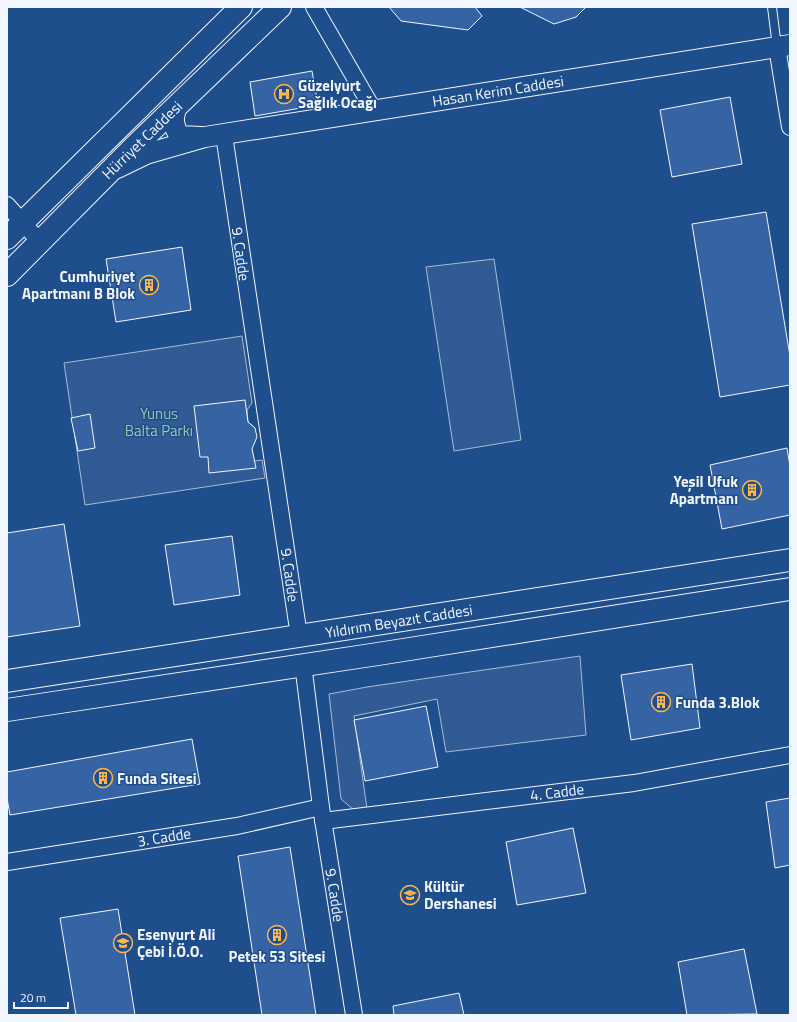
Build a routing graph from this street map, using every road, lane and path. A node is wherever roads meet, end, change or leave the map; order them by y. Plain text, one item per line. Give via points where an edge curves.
1 (241, 7) edge
2 (280, 7) edge
3 (314, 7) edge
4 (772, 7) edge
5 (784, 46) edge
6 (177, 106) junction
7 (374, 111) junction
8 (790, 127) edge
9 (214, 136) junction
10 (108, 173) junction
11 (7, 205) edge
12 (14, 230) edge
13 (40, 242) junction
14 (7, 275) edge
15 (790, 560) edge
16 (790, 589) edge
17 (299, 636) junction
18 (303, 664) junction
19 (7, 681) edge
20 (7, 710) edge
21 (790, 755) edge
22 (322, 814) junction
23 (7, 862) edge
24 (354, 1015) edge

1 - 12 main road, Hürriyet Caddesi
2 - 6 main road, Hürriyet Caddesi
3 - 7 street
4 - 5 lane
5 - 7 street, Hasan Kerim Caddesi
5 - 8 street
6 - 9 street via 173,122 180,136
6 - 10 main road, Hürriyet Caddesi
7 - 9 street, Hasan Kerim Caddesi
9 - 10 street via 146,154
9 - 17 street, 9. Cadde
10 - 13 main road, Hürriyet Caddesi
11 - 12 street
12 - 13 street
13 - 14 main road, Hürriyet Caddesi
15 - 17 main road, Yıldırım Beyazıt Caddesi
16 - 18 main road, Yıldırım Beyazıt Caddesi
17 - 18 main road, 9. Cadde
17 - 19 main road, Yıldırım Beyazıt Caddesi
18 - 20 main road, Yıldırım Beyazıt Caddesi
18 - 22 street, 9. Cadde
21 - 22 street, 4. Cadde via 634,783
22 - 23 street, 3. Cadde
22 - 24 street, 9. Cadde

